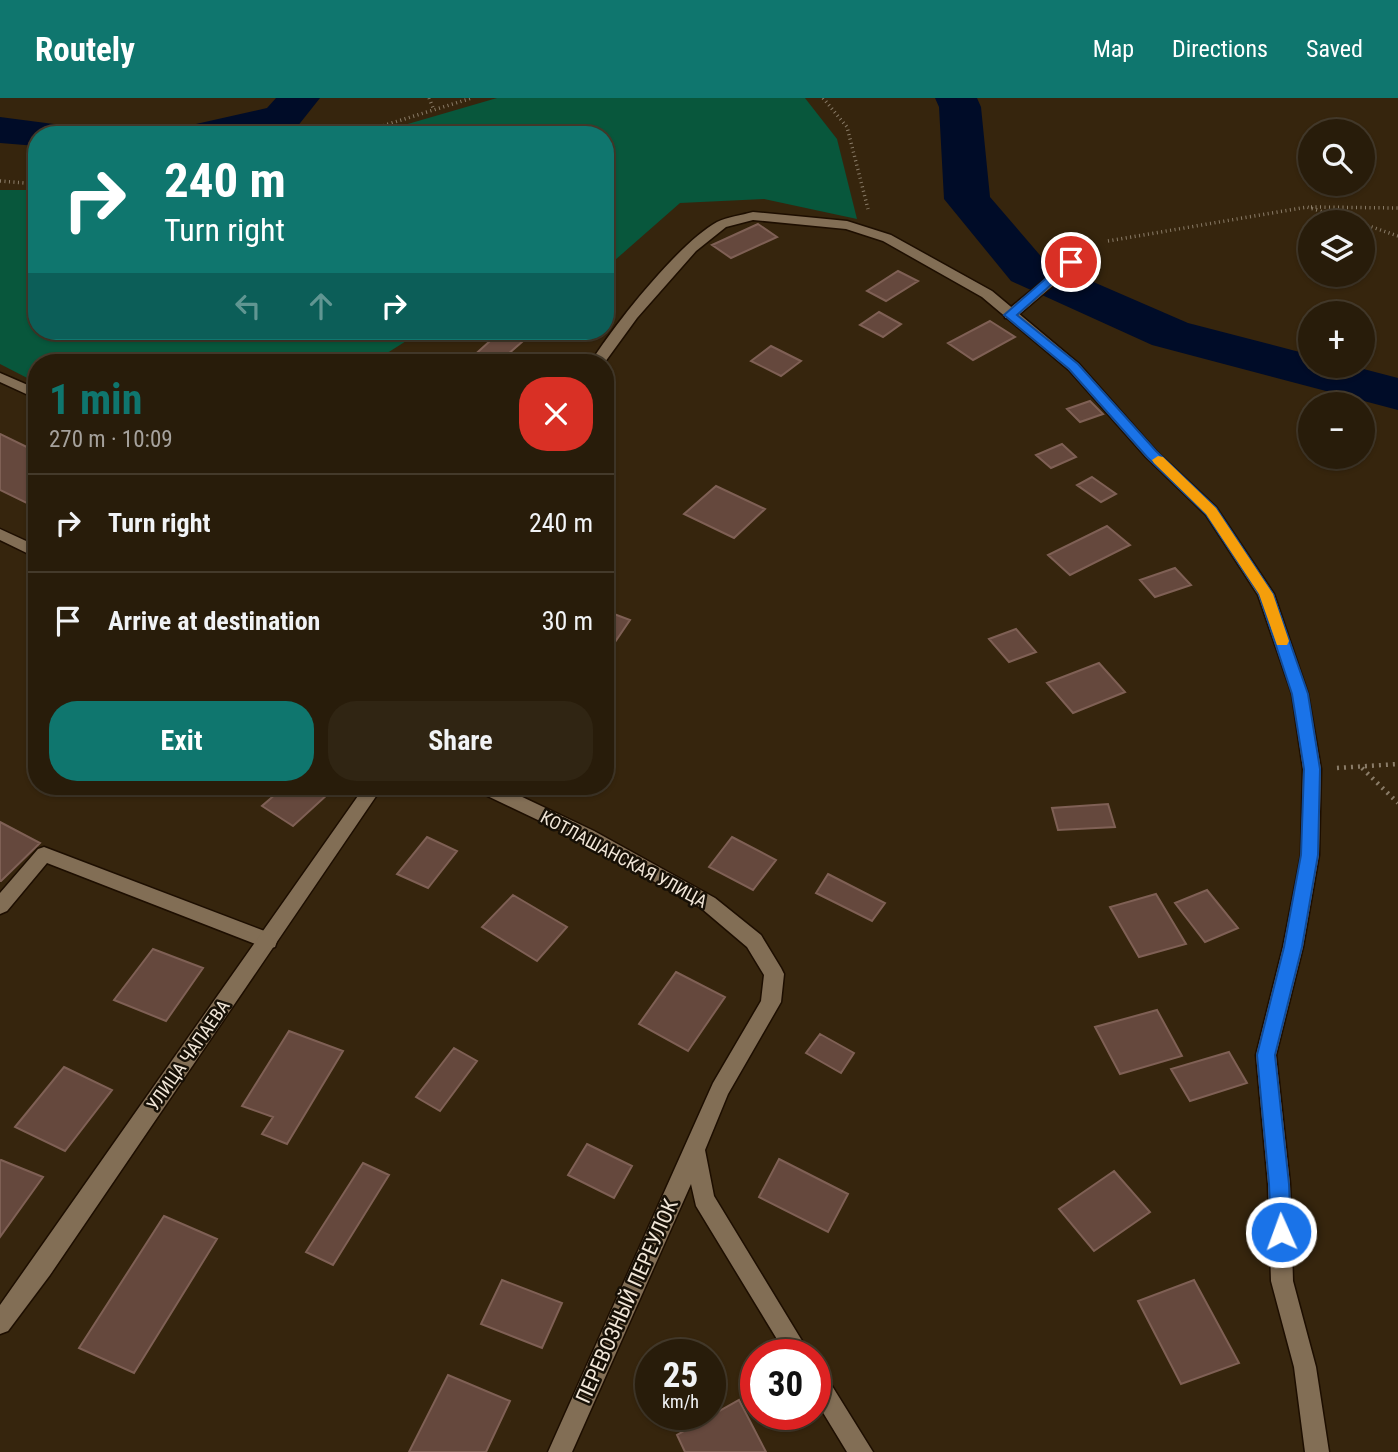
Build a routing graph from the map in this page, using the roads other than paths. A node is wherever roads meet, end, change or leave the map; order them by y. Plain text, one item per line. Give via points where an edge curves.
1 (1087, 249) road end
2 (1016, 309) junction
3 (614, 340) edge
4 (0, 377) edge
5 (28, 391) edge
6 (0, 534) edge
7 (28, 548) edge
8 (368, 795) edge
9 (502, 795) edge
10 (0, 906) edge
11 (268, 940) junction
12 (695, 1150) junction
13 (0, 1323) edge
14 (790, 1339) edge
15 (831, 1405) edge
16 (560, 1452) edge
17 (861, 1452) edge
18 (1317, 1452) edge

1 - 2 street
2 - 3 street via 887,238 846,225 753,216 722,224 702,240
2 - 18 street via 1211,511 1266,594 1300,694 1312,769 1310,855 1266,1055 1279,1184 1282,1281 1305,1367
4 - 5 street
6 - 7 street
8 - 11 street, УЛИЦА ЧАПАЕВА
9 - 12 street, КОТЛАШАНСКАЯ УЛИЦА via 588,836 708,903 754,941 774,974 771,1002 720,1088
10 - 11 street via 44,854
11 - 13 street, УЛИЦА ЧАПАЕВА
12 - 14 street via 704,1199
12 - 16 street, ПЕРЕВОЗНЫЙ ПЕРЕУЛОК
15 - 17 street

